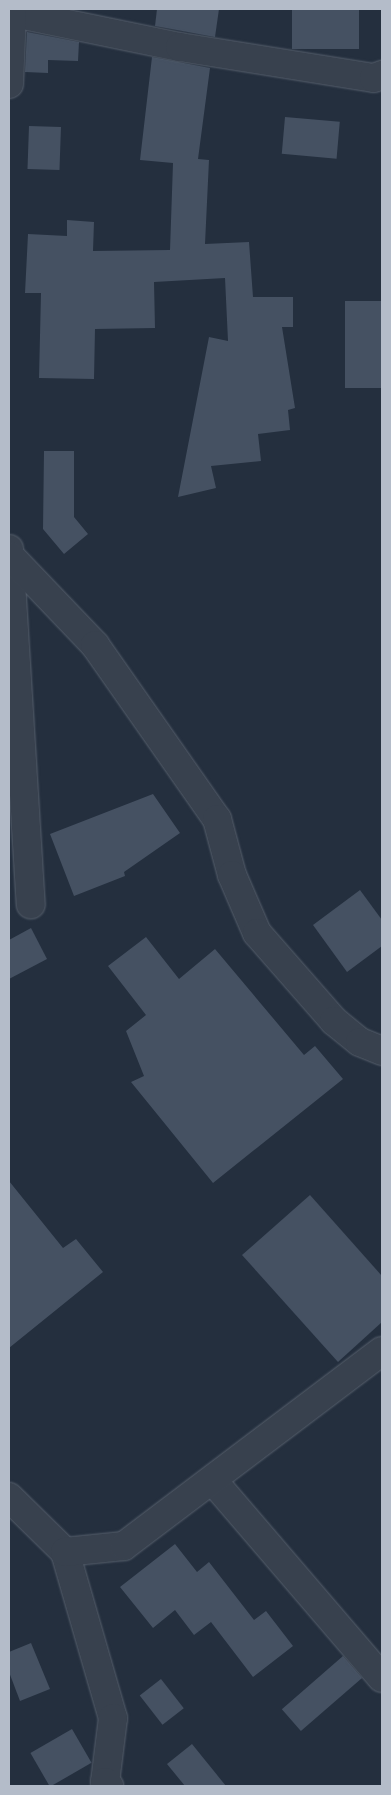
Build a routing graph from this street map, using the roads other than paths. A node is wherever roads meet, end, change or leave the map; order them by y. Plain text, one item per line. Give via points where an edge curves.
1 (11, 13) edge
2 (382, 76) edge
3 (9, 84) edge
4 (9, 548) edge
5 (31, 904) dead end
6 (382, 1051) edge
7 (382, 1351) edge
8 (214, 1482) junction
9 (9, 1497) edge
10 (65, 1552) junction
11 (382, 1678) edge
12 (104, 1785) edge

1 - 2 street via 180,47 374,78
1 - 3 street
4 - 5 street
4 - 6 street via 95,645 217,819 232,875 257,933 334,1021 360,1042
7 - 8 street
8 - 10 street via 124,1546
8 - 11 street
9 - 10 street
10 - 12 street via 113,1718

